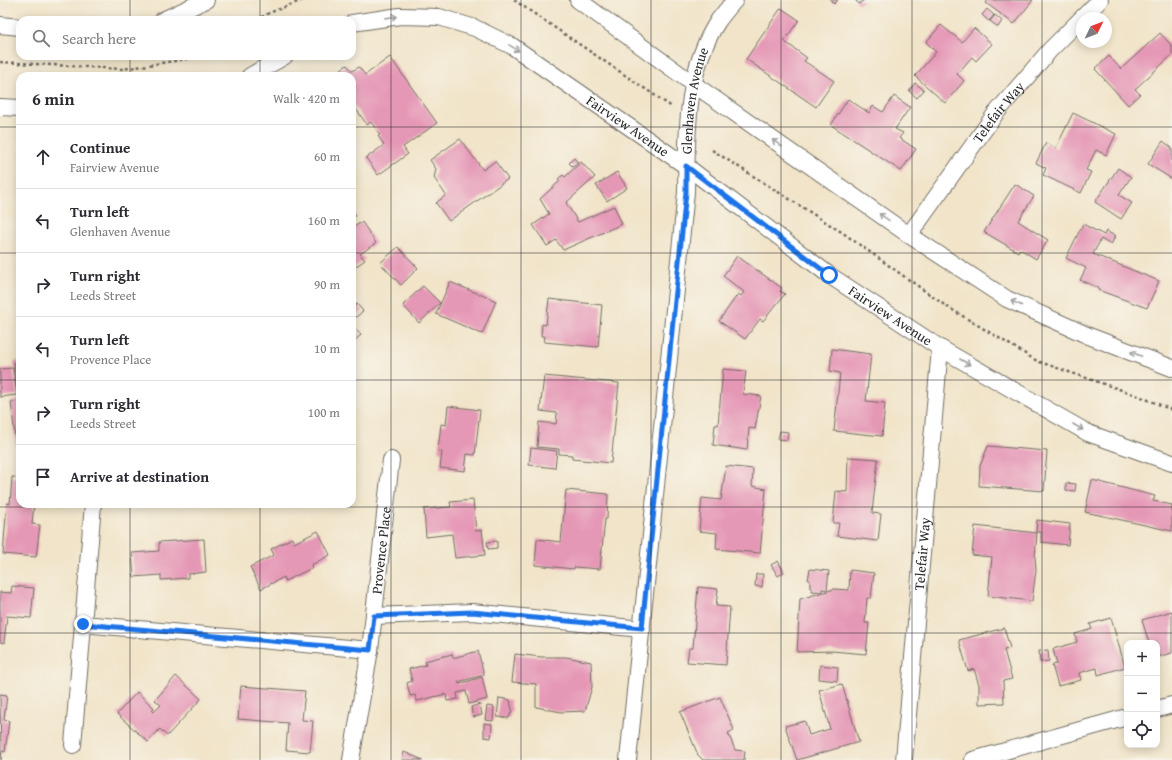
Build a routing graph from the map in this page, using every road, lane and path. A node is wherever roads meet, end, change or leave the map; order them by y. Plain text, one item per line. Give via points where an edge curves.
1 (206, 0) edge
2 (303, 0) edge
3 (514, 0) edge
4 (578, 0) edge
5 (735, 0) edge
6 (1100, 0) edge
7 (186, 4) edge
8 (169, 16) edge
9 (263, 16) edge
10 (356, 22) edge
11 (0, 25) edge
12 (16, 27) edge
13 (181, 60) edge
14 (277, 60) edge
15 (0, 62) edge
16 (257, 72) edge
17 (692, 83) junction
18 (0, 107) edge
19 (672, 107) dead end
20 (16, 108) edge
21 (712, 150) dead end
22 (686, 166) junction
23 (909, 235) junction
24 (940, 348) junction
25 (1172, 368) edge
26 (1172, 410) edge
27 (391, 460) dead end
28 (1172, 463) edge
29 (94, 508) edge
30 (374, 616) junction
31 (83, 624) junction
32 (642, 628) junction
33 (370, 650) junction
34 (1172, 705) edge
35 (1160, 708) edge
36 (1124, 718) edge
37 (73, 745) dead end
38 (351, 760) edge
39 (628, 760) edge
40 (904, 760) edge
41 (973, 760) edge

1 - 7 street
2 - 9 path
3 - 19 path
4 - 17 street
5 - 17 street, Glenhaven Avenue via 717,22
6 - 23 street, Telefair Way via 1050,50 996,113
7 - 8 street
10 -> 22 street, Fairview Avenue via 400,16 439,17 475,28 512,46
11 - 12 street
13 - 15 path via 123,69
14 - 16 street
17 - 22 street, Glenhaven Avenue
23 -> 17 street
18 - 20 street
21 - 26 path via 842,232 946,306 1037,361
22 - 24 street, Fairview Avenue via 829,275
22 - 32 street, Glenhaven Avenue via 686,192
25 -> 23 street via 1089,336 1007,299
24 -> 28 street, Fairview Avenue via 1088,432
24 - 40 street, Telefair Way
27 - 30 street, Provence Place
29 - 31 street
30 - 32 street via 472,612
30 - 33 street, Provence Place
31 - 33 street
31 - 37 street
32 - 39 street, Glenhaven Avenue
33 - 38 street, Provence Place
34 - 35 street
36 - 41 street

